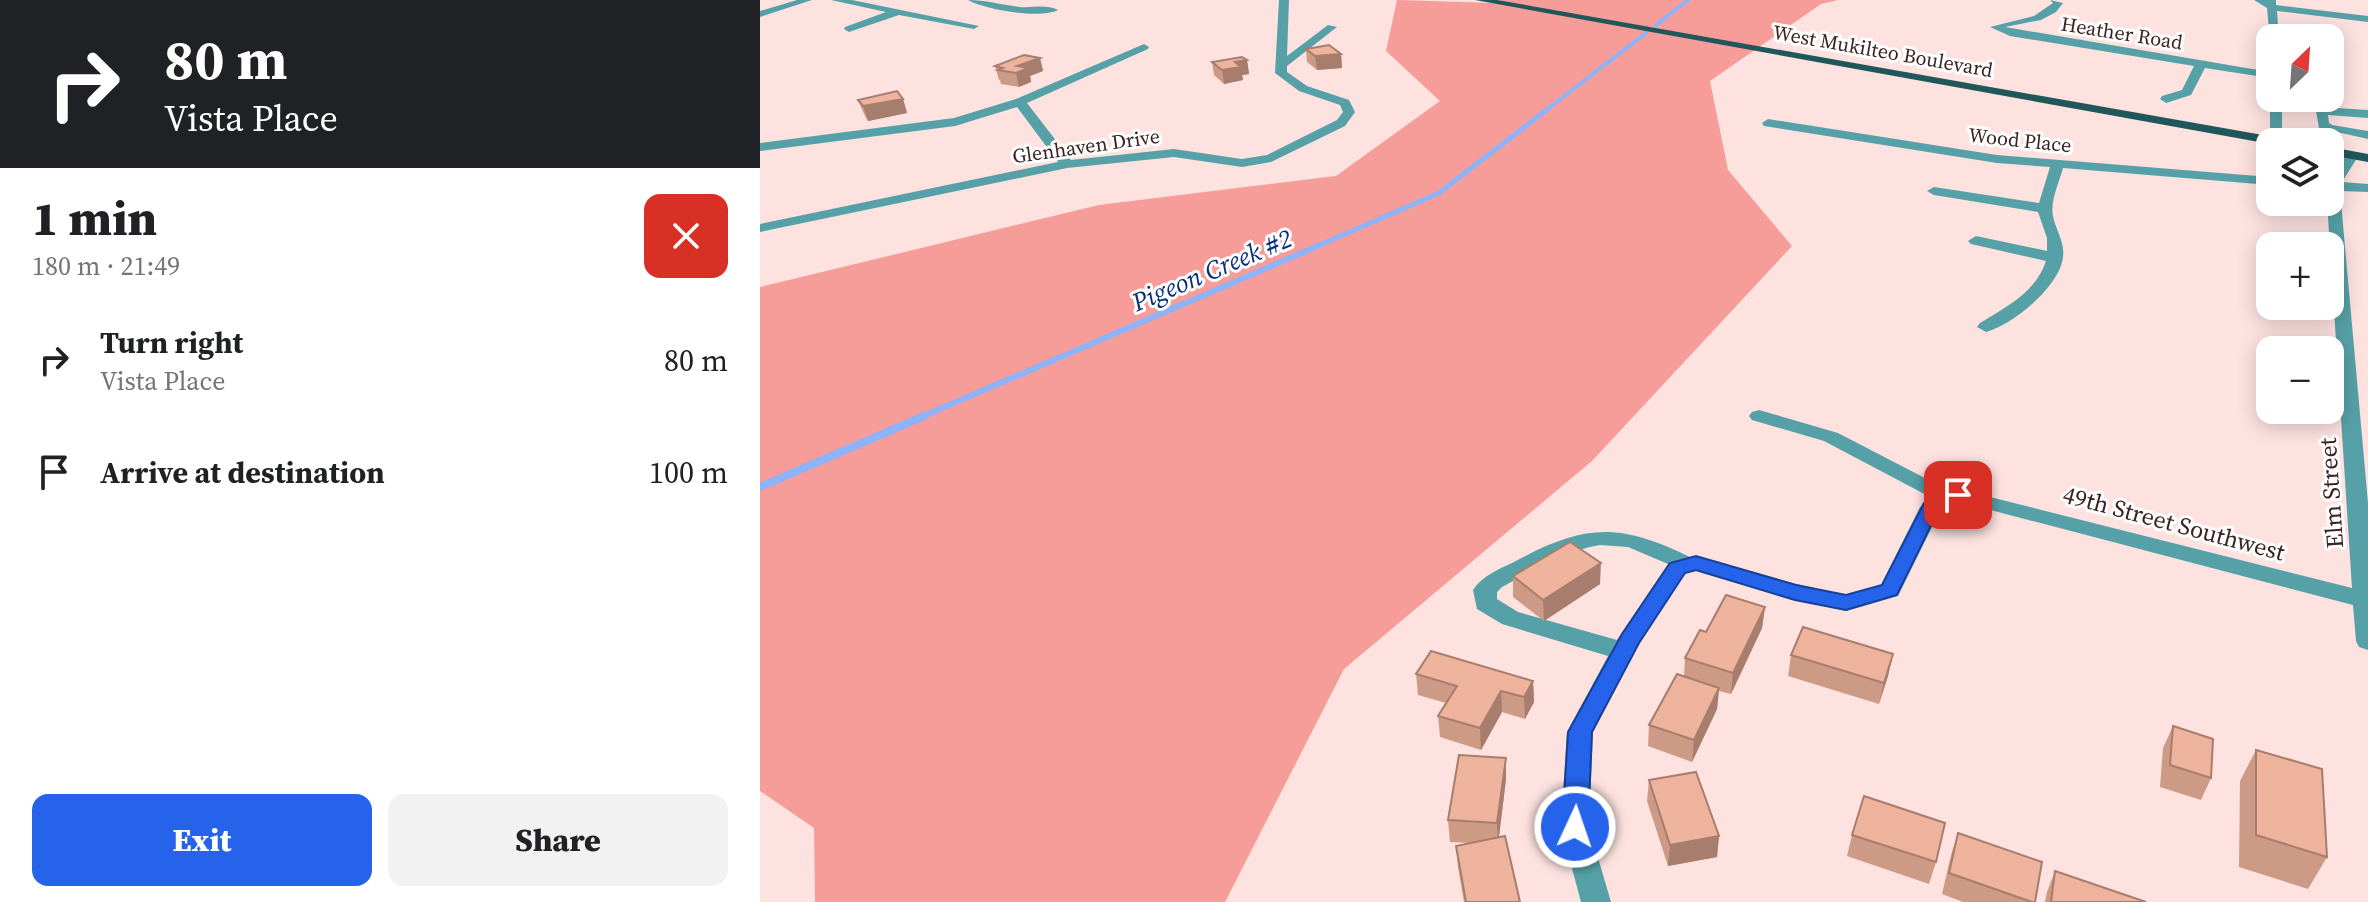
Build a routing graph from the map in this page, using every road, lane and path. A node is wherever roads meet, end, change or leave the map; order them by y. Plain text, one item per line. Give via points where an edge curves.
1 (807, 0) edge
2 (836, 0) edge
3 (973, 0) edge
4 (1284, 0) edge
5 (1480, 0) edge
6 (2055, 0) edge
7 (2259, 0) edge
8 (1496, 1) edge
9 (2271, 4) edge
10 (1053, 10) dead end
11 (897, 12) junction
12 (760, 14) edge
13 (2368, 19) edge
14 (2273, 24) edge
15 (974, 26) dead end
16 (1332, 27) dead end
17 (849, 29) dead end
18 (1144, 47) dead end
19 (1282, 64) junction
20 (2201, 64) junction
21 (2256, 73) edge
22 (2166, 99) dead end
23 (1020, 102) junction
24 (2368, 114) edge
25 (1768, 123) dead end
26 (2368, 135) edge
27 (2256, 138) edge
28 (760, 147) edge
29 (2360, 157) edge
30 (1067, 164) junction
31 (2057, 164) junction
32 (2344, 173) edge
33 (2256, 180) edge
34 (2344, 187) edge
35 (2368, 188) edge
36 (1934, 191) dead end
37 (2046, 209) junction
38 (2333, 216) edge
39 (760, 228) edge
40 (1976, 241) dead end
41 (2056, 258) junction
42 (1986, 327) dead end
43 (1759, 416) dead end
44 (1948, 498) junction
45 (1688, 565) junction
46 (2363, 599) junction
47 (2368, 641) edge
48 (1623, 651) junction
49 (1596, 902) edge

1 - 12 street
2 - 11 street
3 - 10 street via 1019,10
4 - 19 street
5 - 8 main road, West Mukilteo Boulevard
6 - 20 street, Heather Road via 2058,3 2043,17 1995,27
7 - 9 street
8 - 27 main road, West Mukilteo Boulevard
9 - 13 street
9 - 14 street
11 - 15 street
11 - 17 street
16 - 19 street
18 - 23 street
19 - 30 street, Glenhaven Drive via 1281,73 1291,82 1345,103 1349,112 1341,123 1256,161 1211,161 1174,153
20 - 21 street, Heather Road
20 - 22 street via 2187,92
23 - 28 street via 955,122
23 - 30 street
24 - 26 street via 2322,111 2323,125
25 - 31 street, Wood Place
29 - 32 street
30 - 39 street, Glenhaven Drive
31 - 33 street, Wood Place
31 - 37 street
34 - 35 street
36 - 37 street
37 - 41 street
38 - 46 street, Elm Street
40 - 41 street
41 - 42 street via 2039,292
43 - 44 street via 1831,437
44 - 45 street via 1931,507 1890,590 1846,603
44 - 46 street, 49th Street Southwest via 1958,495 2019,509
45 - 48 street via 1677,568
45 - 48 street via 1619,538 1590,540 1556,549 1485,590 1485,603 1510,618
46 - 47 street, Elm Street
48 - 49 street via 1580,732 1575,827

